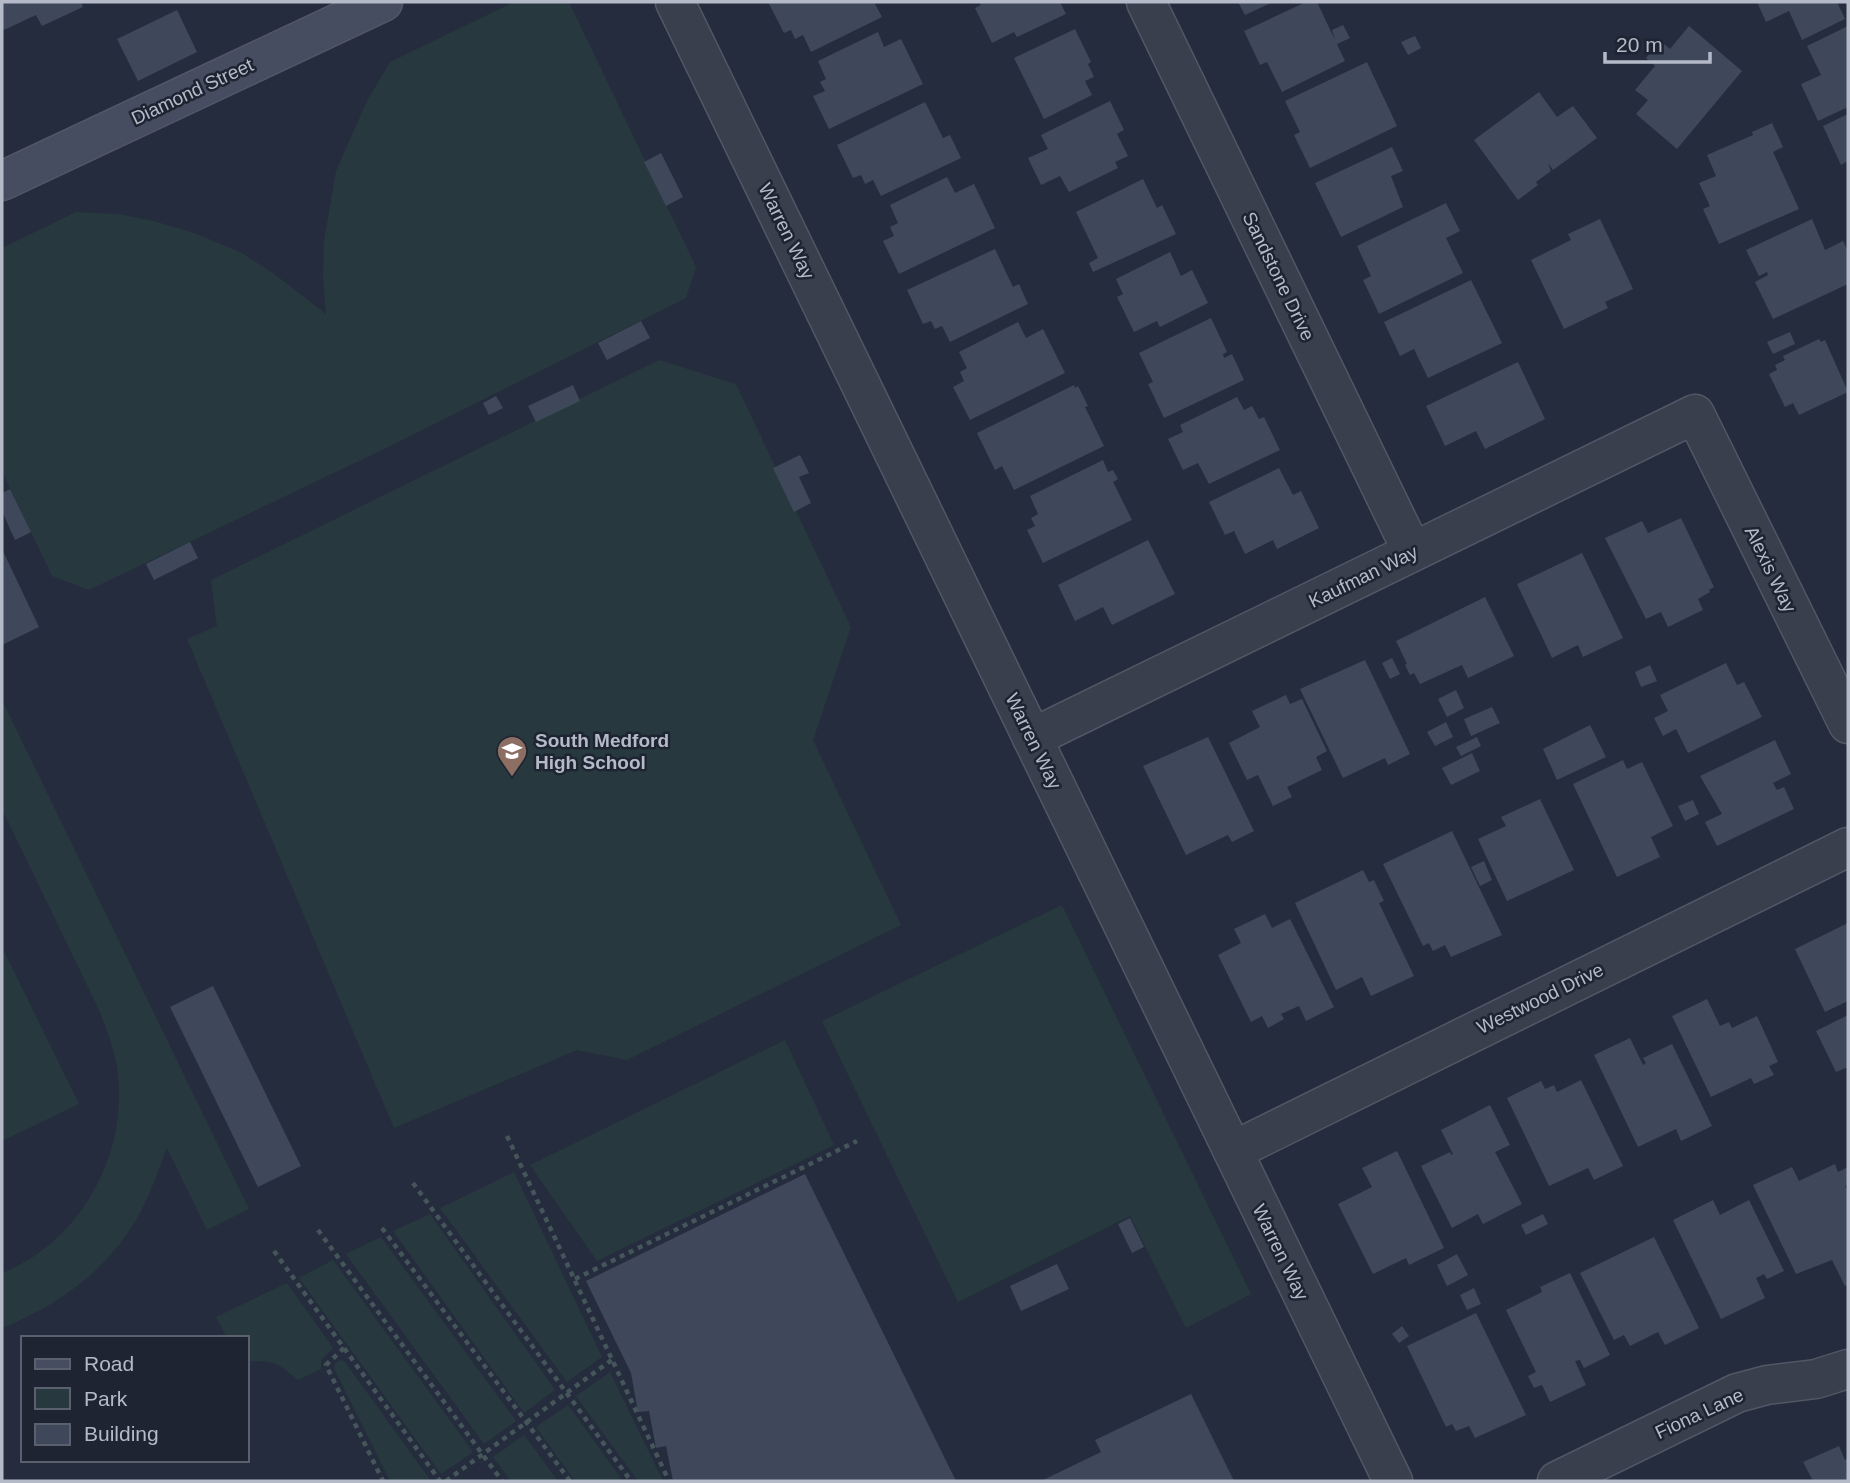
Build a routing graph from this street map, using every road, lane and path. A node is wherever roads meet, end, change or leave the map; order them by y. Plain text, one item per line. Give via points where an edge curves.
1 (383, 2) edge
2 (675, 2) edge
3 (1146, 2) edge
4 (2, 181) edge
5 (1695, 414) joint
6 (1412, 551) junction
7 (1848, 724) edge
8 (1032, 738) junction
9 (1848, 847) edge
10 (507, 1136) dead end
11 (857, 1141) dead end
12 (1233, 1151) junction
13 (413, 1183) dead end
14 (382, 1228) dead end
15 (318, 1230) dead end
16 (274, 1251) dead end
17 (575, 1279) junction
18 (344, 1348) junction
19 (613, 1359) junction
20 (1848, 1368) edge
21 (567, 1393) junction
22 (527, 1423) junction
23 (483, 1455) junction
24 (383, 1481) edge
25 (440, 1481) edge
26 (446, 1481) edge
27 (502, 1481) edge
28 (570, 1481) edge
29 (631, 1481) edge
30 (669, 1481) edge
31 (1393, 1481) edge
32 (1557, 1481) edge

1 - 4 street, Diamond Street
2 - 8 street, Warren Way
3 - 6 street, Sandstone Drive
5 - 6 street, Kaufman Way
5 - 7 street, Alexis Way
6 - 8 street, Kaufman Way
8 - 12 street, Warren Way
9 - 12 street, Westwood Drive
10 - 17 path
11 - 17 path
12 - 31 street, Warren Way
13 - 21 path
14 - 22 path
15 - 23 path
16 - 18 path
17 - 19 path
18 - 24 path via 326,1365
18 - 25 path
19 - 21 path
19 - 30 path
20 - 32 street, Fiona Lane via 1816,1379 1737,1393
21 - 22 path
21 - 29 path
22 - 23 path
22 - 28 path
23 - 26 path
23 - 27 path

